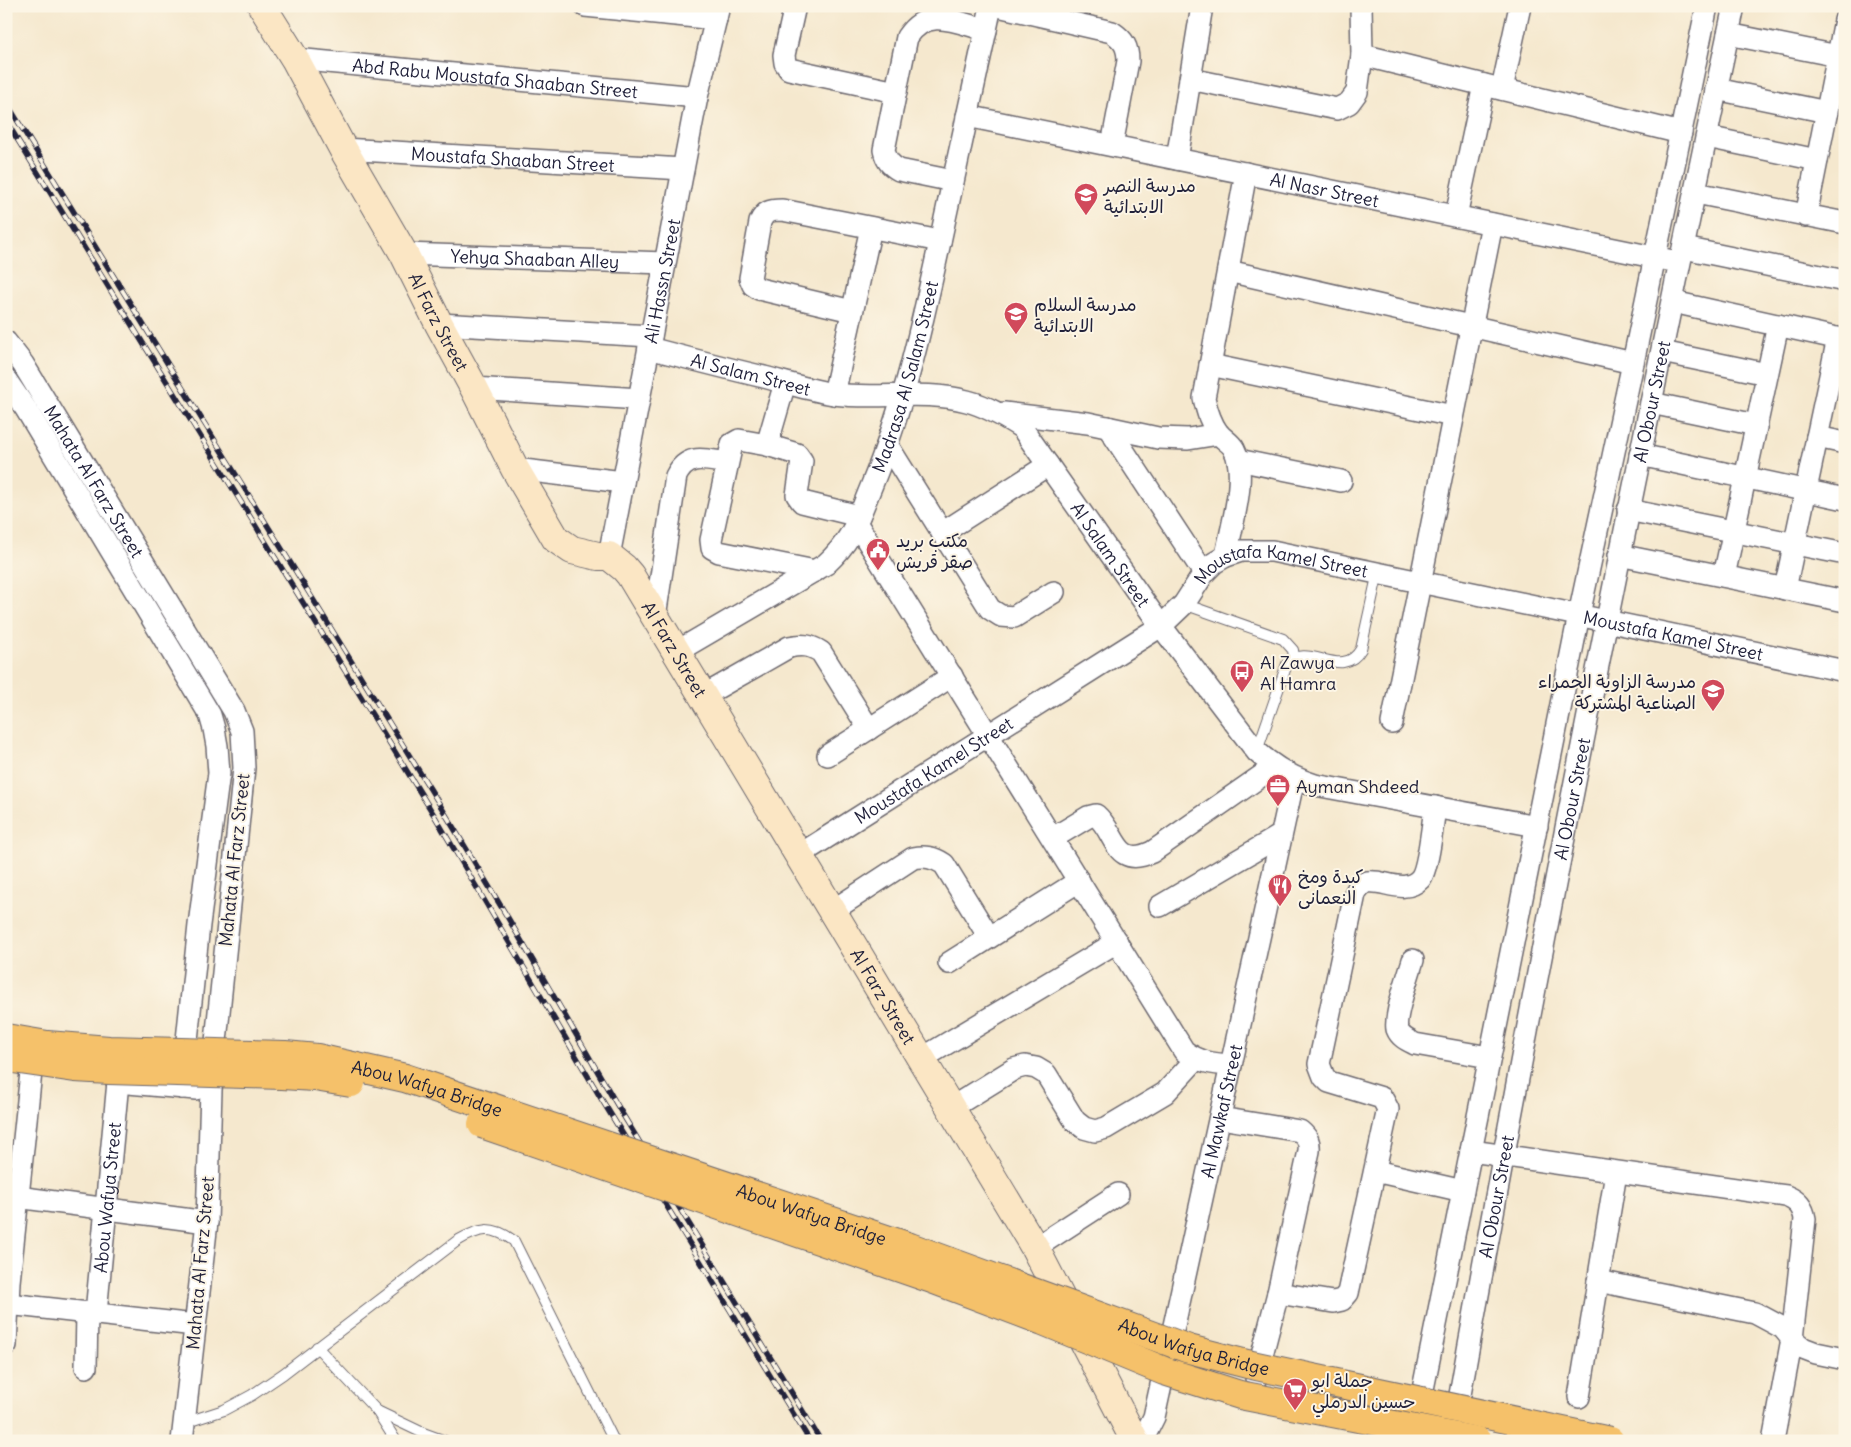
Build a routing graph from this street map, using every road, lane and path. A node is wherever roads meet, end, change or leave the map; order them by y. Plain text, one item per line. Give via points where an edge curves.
1 (262, 6) edge
2 (585, 6) edge
3 (795, 6) edge
4 (991, 6) edge
5 (998, 6) edge
6 (1202, 6) edge
7 (1360, 6) edge
8 (1520, 6) edge
9 (1707, 6) edge
10 (1734, 6) edge
11 (1051, 12) edge
12 (717, 13) edge
13 (1845, 20) edge
14 (986, 30) junction
15 (1728, 34) junction
16 (1362, 55) junction
17 (1838, 56) junction
18 (294, 59) junction
19 (1190, 79) junction
20 (1493, 87) junction
21 (1716, 90) junction
22 (896, 92) junction
23 (697, 98) junction
24 (1827, 112) junction
25 (968, 116) junction
26 (1681, 133) junction
27 (1707, 137) junction
28 (1112, 145) junction
29 (343, 149) junction
30 (1177, 159) junction
31 (1817, 160) junction
32 (683, 169) junction
33 (1246, 173) junction
34 (953, 181) junction
35 (1696, 193) junction
36 (1456, 216) junction
37 (1806, 216) junction
38 (1845, 223) edge
39 (1492, 224) junction
40 (871, 228) junction
41 (940, 241) junction
42 (404, 254) junction
43 (1683, 255) junction
44 (1655, 257) junction
45 (665, 263) junction
46 (1228, 271) junction
47 (1845, 281) edge
48 (1673, 302) junction
49 (852, 311) junction
50 (439, 324) junction
51 (1778, 325) junction
52 (1471, 326) junction
53 (1841, 339) edge
54 (6, 342) edge
55 (650, 342) junction
56 (1662, 352) junction
57 (1633, 363) junction
58 (1210, 365) junction
59 (1767, 374) junction
60 (6, 380) edge
61 (785, 382) junction
62 (1837, 385) edge
63 (474, 388) junction
64 (834, 394) junction
65 (904, 395) junction
66 (639, 400) junction
67 (1651, 404) junction
68 (996, 412) junction
69 (1453, 416) junction
70 (1756, 425) junction
71 (1108, 427) junction
72 (1218, 434) junction
73 (1817, 437) junction
74 (1845, 443) edge
75 (767, 445) junction
76 (888, 446) junction
77 (1640, 455) junction
78 (1238, 460) junction
79 (727, 463) junction
80 (1048, 466) junction
81 (515, 469) junction
82 (1745, 478) junction
83 (1341, 481) dead end
84 (623, 482) junction
85 (1806, 490) junction
86 (1845, 499) edge
87 (1628, 510) junction
88 (113, 512) junction
89 (858, 520) junction
90 (95, 524) junction
91 (1734, 531) junction
92 (942, 533) junction
93 (1794, 544) junction
94 (1845, 554) edge
95 (1619, 555) junction
96 (609, 556) junction
97 (1226, 556) junction
98 (815, 571) junction
99 (1204, 572) junction
100 (1378, 572) junction
101 (1724, 576) junction
102 (1420, 581) junction
103 (1785, 589) junction
104 (1054, 592) dead end
105 (1845, 601) edge
106 (1184, 604) junction
107 (1579, 615) junction
108 (655, 617) junction
109 (1606, 621) junction
110 (1161, 626) junction
111 (676, 652) junction
112 (1294, 658) junction
113 (1845, 671) edge
114 (952, 676) junction
115 (703, 696) junction
116 (1392, 723) dead end
117 (868, 729) junction
118 (988, 735) junction
119 (1257, 752) junction
120 (828, 755) dead end
121 (1274, 767) junction
122 (1294, 778) junction
123 (1435, 807) junction
124 (1538, 826) junction
125 (1281, 835) junction
126 (1053, 838) junction
127 (210, 845) junction
128 (236, 848) junction
129 (798, 855) junction
130 (1079, 881) junction
131 (1160, 906) dead end
132 (832, 911) junction
133 (989, 937) junction
134 (1117, 942) junction
135 (1413, 960) dead end
136 (949, 963) dead end
137 (6, 1038) edge
138 (1489, 1057) junction
139 (6, 1058) edge
140 (921, 1059) junction
141 (1196, 1059) junction
142 (1231, 1065) junction
143 (6, 1070) edge
144 (31, 1072) junction
145 (118, 1082) junction
146 (182, 1088) junction
147 (211, 1090) junction
148 (951, 1108) junction
149 (1220, 1118) junction
150 (14, 1145) edge
151 (1471, 1151) junction
152 (1503, 1156) junction
153 (1375, 1171) junction
154 (1616, 1173) junction
155 (1463, 1191) junction
156 (1118, 1194) dead end
157 (17, 1197) junction
158 (107, 1208) junction
159 (207, 1222) junction
160 (1035, 1248) junction
161 (1598, 1281) junction
162 (8, 1282) edge
163 (1278, 1293) junction
164 (8, 1304) junction
165 (91, 1312) junction
166 (1072, 1323) junction
167 (195, 1324) junction
168 (1792, 1339) junction
169 (6, 1345) edge
170 (317, 1347) junction
171 (1168, 1355) junction
172 (1845, 1359) edge
173 (86, 1367) dead end
174 (1256, 1378) junction
175 (1579, 1397) dead end
176 (1410, 1407) junction
177 (377, 1411) junction
178 (1456, 1417) junction
179 (183, 1432) edge
180 (396, 1441) edge
181 (445, 1441) edge
182 (614, 1441) edge
183 (1135, 1441) edge
184 (1142, 1441) edge
185 (1392, 1441) edge
186 (1477, 1441) edge
187 (1561, 1441) edge
188 (1610, 1441) edge
189 (1774, 1441) edge

1 - 18 street, Al Farz Street
2 - 12 street
3 - 22 street via 784,55 789,69
4 - 14 street, Madrasa Al Salam Street
5 - 11 street
6 - 19 street
7 - 16 street
8 - 20 street
9 - 26 street, Al Obour Street
10 - 15 street, Al Obour Street
11 - 28 street via 1112,32 1128,49
12 - 23 street, Ali Hassn Street
13 - 17 street
14 - 22 street via 940,18 926,19 915,26 907,37
14 - 25 street, Madrasa Al Salam Street
15 - 17 street
15 - 21 street, Al Obour Street
16 - 19 street via 1357,92 1349,103 1337,109
16 - 20 street
17 - 24 street
18 - 23 street, Abd Rabu Moustafa Shaaban Street
18 - 29 street, Al Farz Street
19 - 30 street
20 - 26 street
20 - 36 street
21 - 24 street
21 - 27 street, Al Obour Street
22 - 34 street via 884,150 891,166
23 - 32 street, Ali Hassn Street
24 - 31 street
25 - 28 street, Al Nasr Street
25 - 34 street, Madrasa Al Salam Street
26 - 44 street, Al Obour Street
27 - 31 street
27 - 35 street, Al Obour Street
28 - 30 street, Al Nasr Street
29 - 32 street, Moustafa Shaaban Street
29 - 42 street, Al Farz Street
30 - 33 street, Al Nasr Street
31 - 37 street
32 - 45 street, Ali Hassn Street
33 - 36 street, Al Nasr Street
33 - 46 street
34 - 41 street, Madrasa Al Salam Street
35 - 37 street
35 - 43 street, Al Obour Street
36 - 39 street, Al Nasr Street
37 - 38 street
39 - 44 street, Al Nasr Street
39 - 52 street
40 - 41 street
40 - 49 street
40 - 49 street via 782,210 770,210 760,222 750,278 753,285
41 - 65 street, Madrasa Al Salam Street
42 - 45 street, Yehya Shaaban Alley
42 - 50 street, Al Farz Street
43 - 44 street, Al Nasr Street
43 - 47 street, Al Nasr Street
43 - 48 street, Al Obour Street
44 - 57 street, Al Obour Street
45 - 55 street, Ali Hassn Street
46 - 52 street
46 - 58 street
48 - 51 street
48 - 56 street, Al Obour Street
49 - 64 street
50 - 55 street, Al Salam Street
50 - 63 street, Al Farz Street
51 - 53 street
51 - 59 street
52 - 57 street
52 - 69 street
53 - 62 street
54 - 88 street, Mahata Al Farz Street via 23,364
55 - 61 street, Al Salam Street
55 - 66 street, Ali Hassn Street
56 - 59 street
56 - 67 street, Al Obour Street
57 - 107 street, Al Obour Street
58 - 69 street
58 - 72 street via 1204,398 1208,417
59 - 70 street
60 - 90 street, Mahata Al Farz Street
61 - 64 street, Al Salam Street
61 - 75 street
62 - 73 street
63 - 66 street
63 - 81 street, Al Farz Street
64 - 65 street, Al Salam Street via 868,397
65 - 68 street, Al Salam Street via 968,401
65 - 76 street, Madrasa Al Salam Street
66 - 84 street, Ali Hassn Street
67 - 70 street
67 - 77 street, Al Obour Street
68 - 71 street
68 - 80 street, Al Salam Street via 1022,428
69 - 102 street
70 - 82 street
71 - 72 street via 1158,438 1188,439
71 - 99 street
72 - 78 street via 1234,448
73 - 74 street
73 - 85 street
75 - 79 street via 739,440 731,448
75 - 89 street via 800,457 798,499
76 - 89 street, Madrasa Al Salam Street
76 - 92 street
77 - 82 street
77 - 87 street, Al Obour Street
78 - 83 street
78 - 97 street via 1240,480
79 - 98 street via 710,540 712,548
79 - 108 street via 698,459 688,461 676,476
80 - 92 street
80 - 110 street, Al Salam Street
81 - 84 street
81 - 96 street, Al Farz Street via 556,539 572,550
82 - 85 street
82 - 91 street
84 - 96 street, Ali Hassn Street
85 - 86 street
85 - 93 street
87 - 91 street
87 - 95 street, Al Obour Street
88 - 90 street
88 - 128 street, Mahata Al Farz Street via 234,711 242,731 244,768
89 - 98 street, Madrasa Al Salam Street via 849,540
89 - 114 street
90 - 127 street, Mahata Al Farz Street via 210,715 219,773
91 - 93 street
91 - 101 street
92 - 104 street via 990,609 1001,616 1014,617
93 - 94 street
93 - 103 street
95 - 101 street
95 - 109 street, Al Obour Street
96 - 108 street, Al Farz Street via 630,575
97 - 99 street, Moustafa Kamel Street
97 - 100 street, Moustafa Kamel Street via 1240,551 1272,551
98 - 111 street, Madrasa Al Salam Street
99 - 106 street, Moustafa Kamel Street
100 - 102 street, Moustafa Kamel Street
100 - 112 lane via 1358,655 1346,663
101 - 103 street
102 - 107 street, Moustafa Kamel Street
102 - 116 street
103 - 105 street
106 - 110 street, Moustafa Kamel Street
106 - 112 lane via 1283,640 1293,650
107 - 109 street, Moustafa Kamel Street
107 - 124 street, Al Obour Street
108 - 111 street, Al Farz Street
109 - 113 street, Moustafa Kamel Street
109 - 152 street, Al Obour Street
110 - 118 street, Moustafa Kamel Street
110 - 119 street, Al Salam Street
111 - 115 street, Al Farz Street
112 - 119 lane via 1287,664
114 - 117 street
114 - 118 street
115 - 117 street via 789,646 811,646 820,652
115 - 129 street, Al Farz Street
117 - 120 street
118 - 126 street
118 - 129 street, Moustafa Kamel Street
119 - 121 street, Al Salam Street
121 - 122 street, Al Salam Street
121 - 126 street via 1144,855 1136,857 1120,851 1096,815 1088,816
122 - 123 street, Al Salam Street via 1315,785
122 - 125 street, Al Mawkaf Street
123 - 124 street, Al Salam Street
123 - 153 street via 1420,879 1410,886 1367,881 1358,886 1319,1064 1329,1082 1376,1095 1386,1103 1388,1115
124 - 138 street, Al Obour Street
125 - 131 street
125 - 142 street, Al Mawkaf Street
126 - 130 street
127 - 128 street
127 - 146 street, Mahata Al Farz Street
128 - 147 street, Mahata Al Farz Street
129 - 132 street, Al Farz Street
130 - 133 street
130 - 134 street
132 - 133 street via 912,858 924,856 944,864
132 - 140 street, Al Farz Street
133 - 136 street
134 - 140 street
134 - 141 street via 1184,1051
135 - 138 street via 1397,1017 1397,1029 1404,1039 1415,1044
137 - 188 main road, Abou Wafya Bridge, bridge via 109,1050 317,1058 398,1076 910,1247 1189,1349
138 - 151 street, Al Obour Street
139 - 186 main road, Abou Wafya Bridge, bridge via 75,1068 315,1077 391,1093 929,1278 1192,1380 1240,1394
140 - 148 street, Al Farz Street
141 - 142 street via 1209,1064
141 - 148 street via 1165,1093 1106,1128 1095,1131 1075,1121 1046,1074 1025,1066 1014,1068
142 - 149 street, Al Mawkaf Street
143 - 144 street
144 - 145 street
144 - 150 street
145 - 146 street
145 - 158 street, Abou Wafya Street
146 - 147 street
147 - 159 street, Mahata Al Farz Street
148 - 160 street, Al Farz Street
149 - 163 street via 1300,1131 1310,1143
149 - 171 street, Al Mawkaf Street
150 - 157 street
151 - 152 street
151 - 155 street, Al Obour Street
152 - 154 street
152 - 178 street, Al Obour Street
153 - 155 street
153 - 163 street via 1348,1293 1342,1300 1333,1302
154 - 161 street
154 - 168 street via 1786,1196 1800,1204 1805,1219
155 - 176 street, Al Obour Street
156 - 160 street
157 - 158 street
157 - 162 street
158 - 159 street
158 - 165 street, Abou Wafya Street
159 - 167 street, Mahata Al Farz Street
160 - 166 street, Al Farz Street
161 - 168 street via 1755,1312 1783,1328
161 - 175 street
162 - 164 street
163 - 174 street
164 - 165 street
164 - 169 street
165 - 167 street
165 - 173 street, Abou Wafya Street
166 - 171 main road
166 - 183 street, Al Farz Street
167 - 179 street, Mahata Al Farz Street
168 - 172 street via 1816,1353
168 - 189 street
170 - 177 lane
170 - 179 lane via 252,1395
170 - 182 lane via 456,1241 473,1231 490,1229 514,1241
171 - 174 main road
171 - 184 street, Al Mawkaf Street via 1154,1417
174 - 176 main road
176 - 178 main road
176 - 185 street, Al Obour Street
177 - 180 lane
177 - 181 lane
178 - 187 main road

